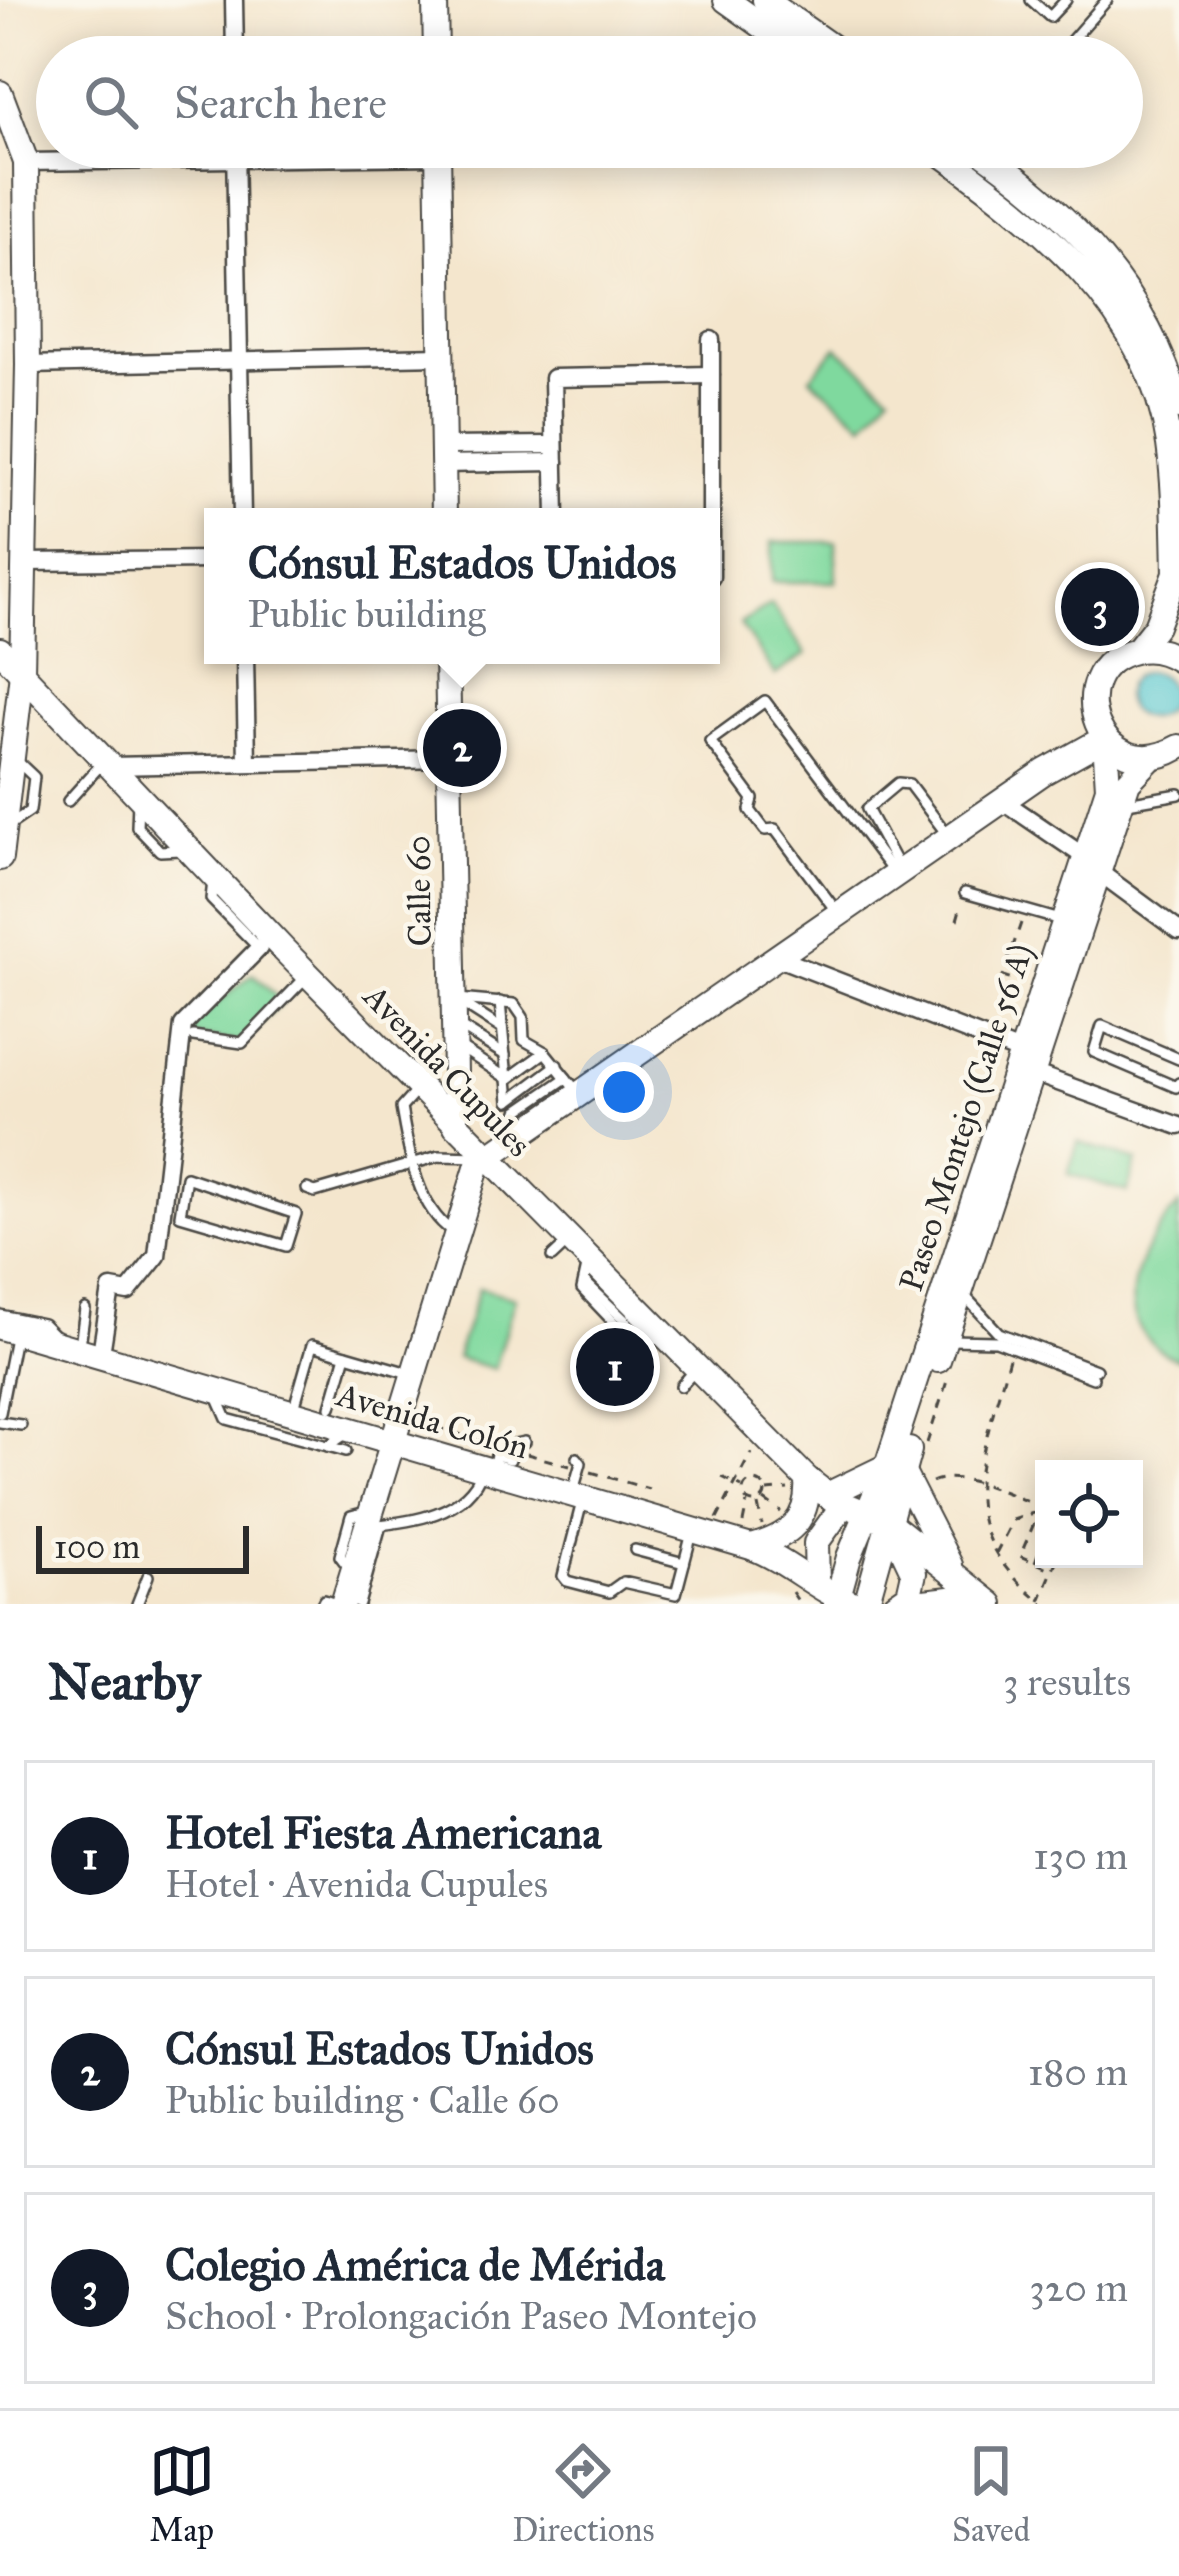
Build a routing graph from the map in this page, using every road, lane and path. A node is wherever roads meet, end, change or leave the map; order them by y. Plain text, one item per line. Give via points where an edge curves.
1 (234, 0) edge
2 (435, 0) edge
3 (1031, 0) edge
4 (1066, 0) edge
5 (1106, 0) edge
6 (748, 3) edge
7 (235, 36) edge
8 (436, 36) edge
9 (783, 36) edge
10 (808, 36) edge
11 (1075, 36) edge
12 (0, 93) edge
13 (26, 162) junction
14 (36, 162) edge
15 (236, 168) edge
16 (438, 168) edge
17 (965, 168) edge
18 (996, 168) edge
19 (1045, 219) junction
20 (711, 340) dead end
21 (442, 356) junction
22 (239, 360) junction
23 (28, 365) junction
24 (711, 375) junction
25 (1179, 407) edge
26 (554, 454) junction
27 (443, 455) junction
28 (242, 508) edge
29 (444, 508) edge
30 (556, 508) edge
31 (711, 508) edge
32 (204, 560) edge
33 (25, 562) junction
34 (1178, 570) edge
35 (0, 650) edge
36 (1138, 650) junction
37 (1178, 658) edge
38 (245, 664) edge
39 (447, 664) edge
40 (22, 673) junction
41 (1105, 738) junction
42 (1179, 747) edge
43 (1152, 758) junction
44 (448, 759) junction
45 (107, 763) junction
46 (247, 763) junction
47 (1179, 794) edge
48 (68, 801) dead end
49 (1003, 802) junction
50 (1121, 803) junction
51 (950, 838) junction
52 (0, 858) edge
53 (1092, 864) junction
54 (899, 875) junction
55 (965, 893) joint
56 (1025, 909) junction
57 (840, 916) junction
58 (957, 920) dead end
59 (1064, 921) junction
60 (1179, 931) edge
61 (271, 949) junction
62 (781, 959) junction
63 (309, 974) junction
64 (1022, 982) dead end
65 (500, 1002) junction
66 (453, 1021) junction
67 (502, 1029) junction
68 (194, 1036) dead end
69 (1179, 1046) edge
70 (545, 1052) junction
71 (505, 1055) junction
72 (1175, 1057) edge
73 (1026, 1063) junction
74 (556, 1065) junction
75 (508, 1079) junction
76 (1179, 1083) edge
77 (419, 1088) junction
78 (574, 1088) junction
79 (518, 1111) dead end
80 (456, 1126) junction
81 (1179, 1126) edge
82 (487, 1157) junction
83 (411, 1165) junction
84 (296, 1214) junction
85 (457, 1235) junction
86 (961, 1292) junction
87 (85, 1309) dead end
88 (0, 1315) edge
89 (10, 1330) edge
90 (945, 1340) junction
91 (82, 1348) junction
92 (346, 1355) junction
93 (1009, 1358) dead end
94 (3, 1372) edge
95 (414, 1375) junction
96 (226, 1387) junction
97 (331, 1407) dead end
98 (292, 1413) junction
99 (419, 1414) dead end
100 (0, 1418) edge
101 (426, 1418) dead end
102 (416, 1422) dead end
103 (21, 1425) dead end
104 (349, 1440) junction
105 (524, 1442) dead end
106 (394, 1443) junction
107 (755, 1445) dead end
108 (328, 1446) junction
109 (513, 1450) junction
110 (578, 1463) junction
111 (894, 1468) junction
112 (488, 1470) junction
113 (722, 1477) dead end
114 (736, 1484) junction
115 (928, 1484) dead end
116 (976, 1484) junction
117 (743, 1487) junction
118 (766, 1491) junction
119 (578, 1497) junction
120 (839, 1500) junction
121 (760, 1501) junction
122 (646, 1502) dead end
123 (748, 1502) junction
124 (1035, 1507) edge
125 (1035, 1511) edge
126 (792, 1519) dead end
127 (374, 1520) junction
128 (1035, 1522) edge
129 (704, 1525) junction
130 (752, 1536) junction
131 (634, 1550) dead end
132 (996, 1555) junction
133 (1034, 1562) joint
134 (684, 1564) junction
135 (1052, 1570) joint
136 (148, 1576) dead end
137 (955, 1576) junction
138 (831, 1599) edge
139 (933, 1602) edge
140 (1041, 1603) edge
141 (136, 1604) edge
142 (322, 1604) edge
143 (339, 1604) edge
144 (359, 1604) edge
145 (866, 1604) edge
146 (896, 1604) edge
147 (905, 1604) edge
148 (964, 1604) edge
149 (991, 1604) edge

1 - 7 street
2 - 8 main road
3 - 4 lane via 1050,17
5 - 11 lane
6 - 9 main road
6 - 10 main road
12 - 13 main road
13 - 14 street
13 - 23 main road
15 - 22 street
16 - 21 main road
17 - 19 main road
18 - 19 main road
19 - 25 main road via 1098,252 1146,317
19 - 34 main road via 1120,318 1150,382 1169,441
20 - 24 street
21 - 22 street
21 - 27 main road
22 - 23 street
22 - 28 street
23 - 33 main road
24 - 26 street via 553,378
24 - 31 street
26 - 27 street
26 - 30 street
27 - 29 main road
32 - 33 street
33 - 40 main road
34 - 36 main road
35 - 40 main road, Avenida Cupules
36 - 37 main road
36 - 41 main road, Paseo Montejo (Calle 56 A) via 1106,666 1094,687 1093,714
38 - 46 street
39 - 44 main road, Calle 60
40 - 45 main road, Avenida Cupules
40 - 52 main road
41 - 43 main road
41 - 49 main road
41 - 53 main road, Paseo Montejo (Calle 56 A) via 1108,788
42 - 43 main road
43 - 50 main road, Paseo Montejo (Calle 56 A) via 1128,782
44 - 46 street
44 - 66 main road, Calle 60
45 - 46 street
45 - 48 lane
45 - 61 main road, Avenida Cupules
47 - 50 lane
49 - 51 main road
49 - 53 street
50 - 53 main road, Paseo Montejo (Calle 56 A)
51 - 54 main road
51 - 54 lane via 909,784 868,804
53 - 59 main road, Paseo Montejo (Calle 56 A)
53 - 60 street
53 - 73 main road, Paseo Montejo (Calle 56 A)
54 - 57 main road
54 - 57 lane via 766,701 710,741 753,799 750,810 765,830 775,829
55 - 56 lane
55 - 58 path
56 - 59 lane
56 - 64 path via 1003,976
57 - 62 main road
59 - 73 main road, Paseo Montejo (Calle 56 A)
61 - 63 main road, Avenida Cupules
61 - 91 street via 183,1025 157,1256 128,1292 111,1289
62 - 73 street
62 - 78 main road
63 - 68 lane via 242,1042
63 - 77 main road, Avenida Cupules
65 - 66 lane
65 - 67 lane
65 - 70 lane via 519,1009 524,1040
66 - 67 lane
66 - 71 lane
66 - 75 lane
66 - 80 main road, Calle 60
67 - 71 lane
69 - 72 lane
70 - 74 lane
70 - 75 lane
71 - 75 lane
72 - 76 lane via 1102,1026 1094,1052
73 - 81 street
73 - 86 main road, Paseo Montejo (Calle 56 A)
73 - 111 main road, Paseo Montejo (Calle 56 A)
74 - 75 lane via 509,1101
74 - 78 lane
77 - 80 main road, Avenida Cupules
77 - 83 lane via 401,1108
78 - 79 lane
78 - 82 main road
80 - 82 main road, Avenida Cupules
82 - 83 lane via 439,1156
82 - 85 main road via 474,1173
82 - 120 main road, Avenida Cupules via 561,1248 689,1377
83 - 84 lane via 311,1190
83 - 85 lane via 442,1225
84 - 84 lane via 230,1192 186,1177 180,1215 286,1246
85 - 95 main road
86 - 90 main road, Paseo Montejo (Calle 56 A)
86 - 90 lane via 999,1333 1094,1374 996,1340
87 - 91 lane
88 - 91 lane via 44,1324
89 - 91 main road, Avenida Colón
89 - 94 lane
90 - 111 main road, Paseo Montejo (Calle 56 A)
91 - 96 main road, Avenida Colón
92 - 95 lane
92 - 97 lane
92 - 98 lane via 312,1345
93 - 116 path
94 - 100 lane
95 - 106 main road
96 - 98 main road, Avenida Colón
96 - 108 lane via 227,1419
98 - 104 main road, Avenida Colón
99 - 101 path
100 - 103 lane
102 - 109 path
104 - 106 main road, Avenida Colón
104 - 108 lane
104 - 108 lane
105 - 109 lane
106 - 112 main road, Avenida Colón
106 - 127 main road
107 - 114 path
109 - 110 path
109 - 112 lane via 510,1459 496,1455
110 - 119 lane
110 - 122 path via 648,1486
111 - 120 main road, Paseo Montejo (Calle 56 A)
111 - 120 main road
111 - 137 main road
112 - 119 main road, Avenida Colón
112 - 127 lane via 460,1504
113 - 114 path
114 - 117 path
114 - 129 path
115 - 116 path
116 - 124 path
116 - 132 path
117 - 118 path via 756,1480
117 - 123 path
118 - 120 path
118 - 121 path
119 - 129 main road, Avenida Colón
119 - 134 lane via 567,1581 676,1594
120 - 130 main road via 807,1507 791,1531
120 - 137 main road
120 - 138 main road
120 - 138 main road via 816,1544
120 - 145 main road
120 - 146 main road via 914,1573 909,1595
121 - 123 path
121 - 126 path
121 - 130 path
123 - 130 path
125 - 132 path via 1013,1520
127 - 143 main road
127 - 144 lane
128 - 133 path via 1020,1556
129 - 130 main road, Avenida Colón
129 - 134 lane
130 - 138 main road, Avenida Colón
131 - 134 lane
132 - 140 path
133 - 135 path
135 - 140 path
136 - 141 lane
137 - 149 main road
139 - 147 main road
139 - 148 main road
142 - 143 lane

